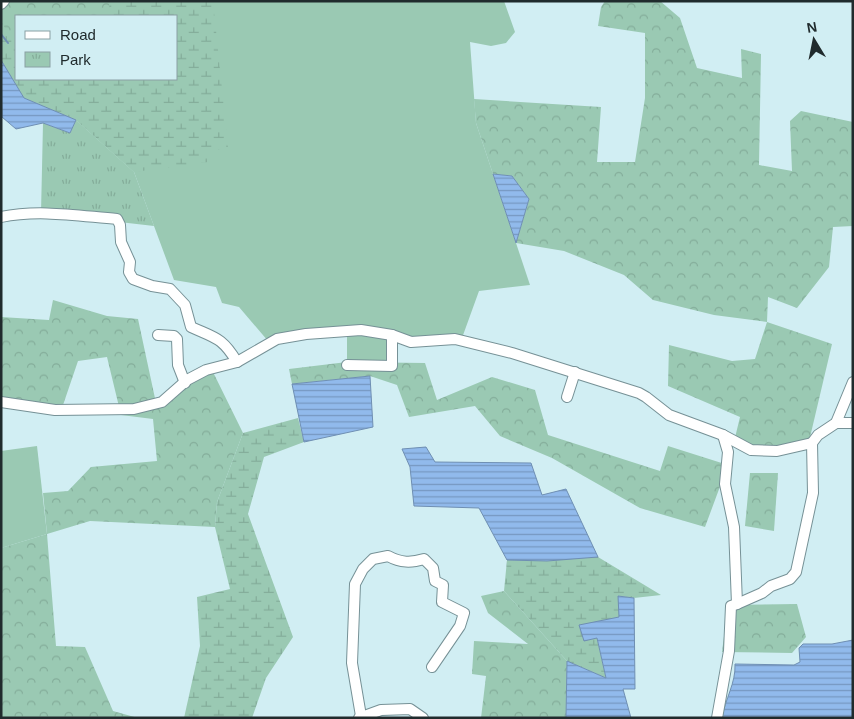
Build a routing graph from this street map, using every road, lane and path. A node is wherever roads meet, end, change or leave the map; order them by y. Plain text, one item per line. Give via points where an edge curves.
1 (1, 217) edge
2 (158, 335) dead end
3 (392, 335) junction
4 (237, 362) junction
5 (346, 365) dead end
6 (575, 372) junction
7 (853, 382) edge
8 (185, 383) junction
9 (567, 397) dead end
10 (1, 402) edge
11 (836, 423) junction
12 (853, 423) edge
13 (723, 435) junction
14 (812, 443) junction
15 (736, 604) junction
16 (432, 667) dead end
17 (360, 717) edge
18 (423, 718) edge
19 (716, 718) edge

1 - 4 street via 66,214 117,219 120,242 130,262 129,272 133,279 170,289 185,305 191,327 216,336 229,347
2 - 8 street via 177,339 178,365
3 - 4 street via 361,330 306,334 271,341
3 - 5 street via 392,366
3 - 6 street via 411,342 455,339
4 - 8 street via 206,370
6 - 9 street
6 - 13 street via 646,396 669,416
7 - 11 street
8 - 10 street via 162,402 134,409 55,410
11 - 12 street
11 - 14 street
13 - 14 street via 751,450 777,451
13 - 15 street via 728,452 725,484 734,526
14 - 15 street via 813,493 796,572 790,579
15 - 19 street via 731,606 729,616 729,651
16 - 17 street via 460,626 464,613 442,602 443,585 435,581 433,568 424,559 399,562 388,556 373,559 363,568 355,584 352,663
17 - 18 street via 382,710 410,709

